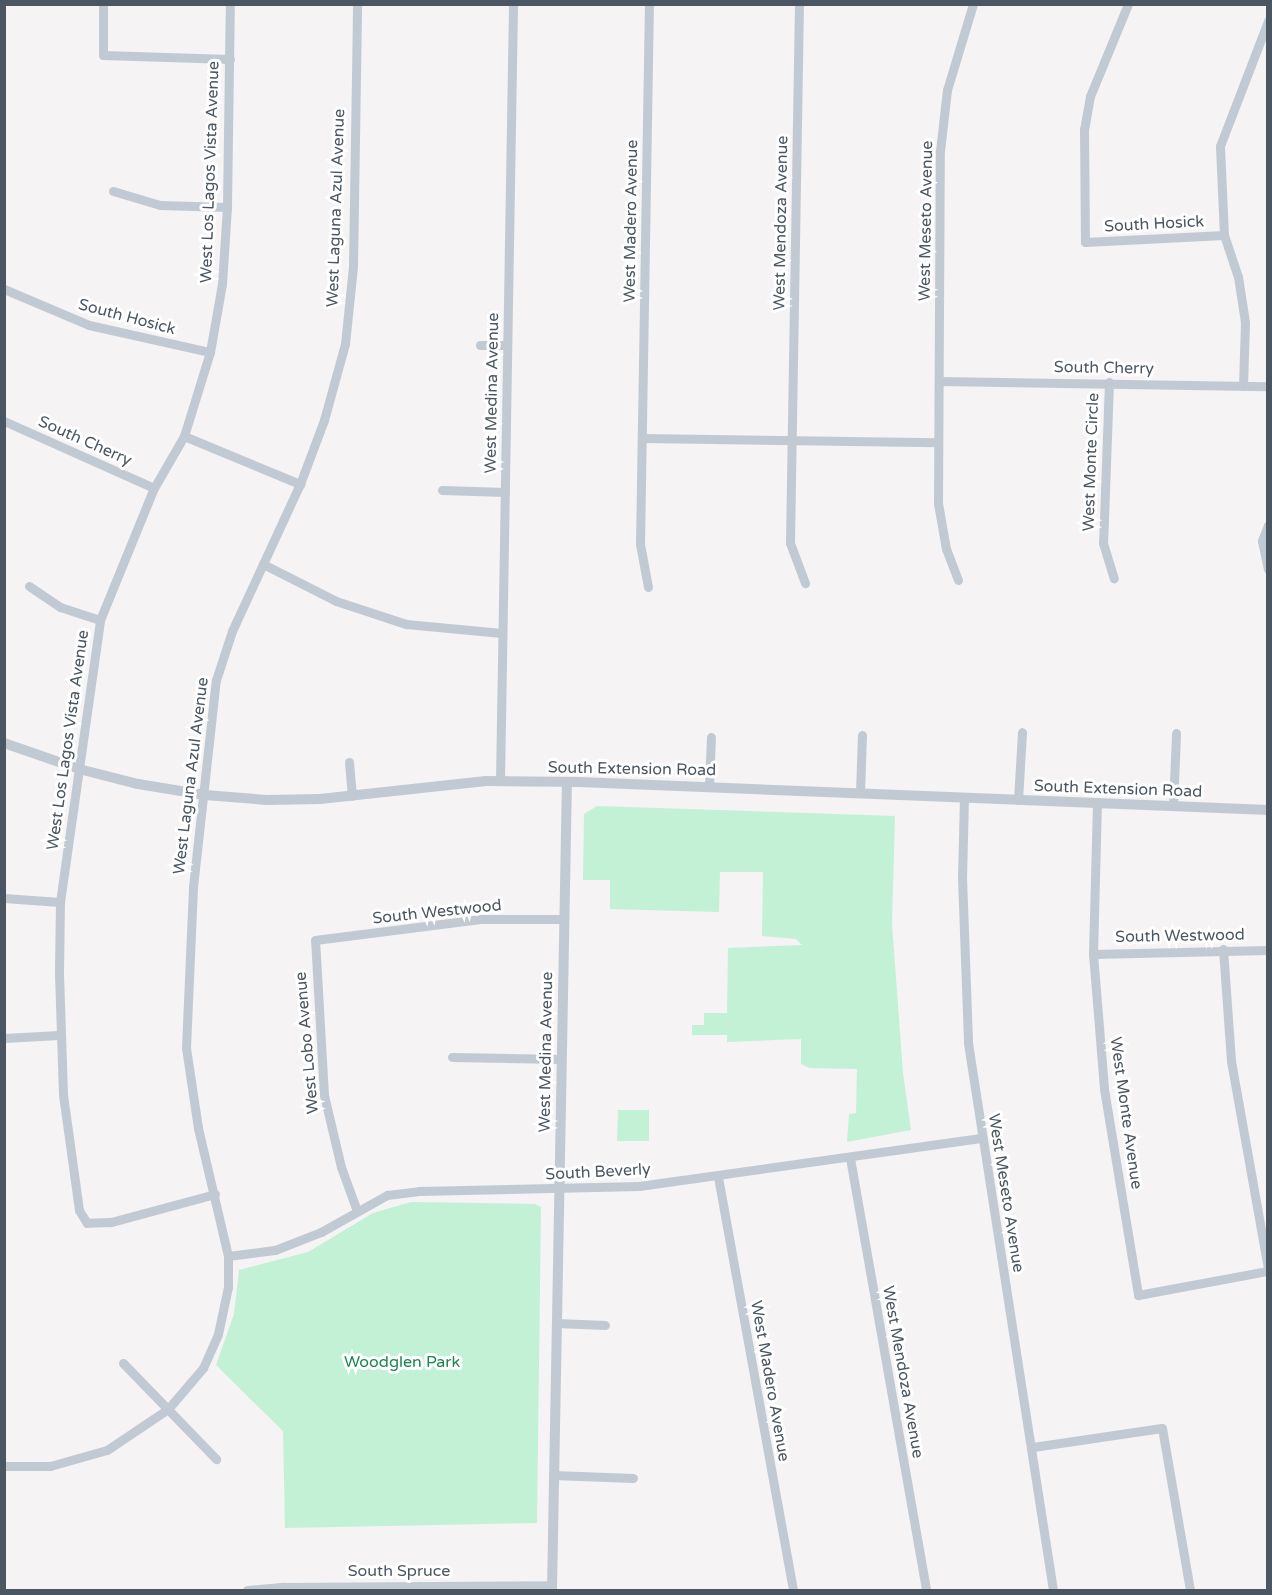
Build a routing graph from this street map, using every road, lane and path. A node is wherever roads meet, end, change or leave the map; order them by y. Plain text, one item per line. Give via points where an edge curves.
1 (103, 4) edge
2 (230, 4) edge
3 (357, 4) edge
4 (513, 4) edge
5 (649, 4) edge
6 (800, 4) edge
7 (973, 4) edge
8 (1128, 4) edge
9 (1268, 21) edge
10 (230, 59) junction
11 (112, 191) dead end
12 (227, 207) junction
13 (1224, 235) junction
14 (4, 289) edge
15 (480, 345) dead end
16 (507, 345) junction
17 (210, 352) junction
18 (939, 381) junction
19 (1109, 382) junction
20 (1243, 386) junction
21 (1268, 386) edge
22 (4, 421) edge
23 (184, 436) junction
24 (642, 438) junction
25 (792, 441) junction
26 (938, 442) junction
27 (300, 484) junction
28 (154, 488) junction
29 (442, 490) dead end
30 (505, 492) junction
31 (1268, 525) edge
32 (262, 564) junction
33 (1268, 569) edge
34 (1114, 578) dead end
35 (958, 580) dead end
36 (805, 583) dead end
37 (29, 586) dead end
38 (648, 587) dead end
39 (100, 620) junction
40 (502, 633) junction
41 (1022, 732) dead end
42 (1176, 733) dead end
43 (862, 735) dead end
44 (711, 737) dead end
45 (4, 744) edge
46 (349, 762) dead end
47 (79, 769) junction
48 (500, 782) junction
49 (567, 782) junction
50 (709, 786) junction
51 (860, 792) junction
52 (205, 795) junction
53 (352, 796) junction
54 (964, 796) junction
55 (1018, 800) junction
56 (1097, 802) junction
57 (1173, 806) junction
58 (1268, 810) edge
59 (4, 898) edge
60 (60, 902) junction
61 (564, 919) junction
62 (315, 940) joint
63 (1223, 949) junction
64 (1268, 950) edge
65 (1093, 954) junction
66 (59, 1035) junction
67 (4, 1038) edge
68 (452, 1057) dead end
69 (560, 1059) junction
70 (981, 1138) junction
71 (850, 1158) junction
72 (718, 1177) junction
73 (558, 1190) junction
74 (215, 1194) junction
75 (357, 1211) junction
76 (228, 1256) junction
77 (1268, 1270) edge
78 (556, 1323) junction
79 (606, 1325) dead end
80 (123, 1363) dead end
81 (168, 1409) junction
82 (1033, 1446) junction
83 (216, 1459) dead end
84 (4, 1466) edge
85 (553, 1475) junction
86 (633, 1478) dead end
87 (284, 1588) edge
88 (411, 1588) edge
89 (552, 1588) edge
90 (247, 1590) edge
91 (793, 1590) edge
92 (926, 1590) edge
93 (1053, 1590) edge
94 (1190, 1590) edge

1 - 10 street via 103,55
2 - 10 street, West Los Lagos Vista Avenue
3 - 27 street, West Laguna Azul Avenue via 353,266 345,344 324,420
4 - 16 street, West Medina Avenue
5 - 24 street, West Madero Avenue
6 - 25 street, West Mendoza Avenue
7 - 18 street, West Meseto Avenue via 947,90 940,151
8 - 13 street, South Hosick via 1088,107 1084,129 1085,242 1170,241
9 - 13 street via 1220,146
10 - 12 street, West Los Lagos Vista Avenue
11 - 12 street via 160,205
12 - 17 street, West Los Lagos Vista Avenue via 222,284
13 - 20 street via 1238,277 1245,322
14 - 17 street, South Hosick via 89,325
15 - 16 street
16 - 30 street, West Medina Avenue
17 - 23 street, West Los Lagos Vista Avenue
18 - 19 street, South Cherry
18 - 26 street, West Meseto Avenue
19 - 20 street, South Cherry
19 - 34 street, West Monte Circle via 1103,543
20 - 21 street, South Cherry
22 - 28 street, South Cherry
23 - 27 street
23 - 28 street, West Los Lagos Vista Avenue
24 - 25 street
24 - 38 street, West Madero Avenue via 640,544
25 - 26 street
25 - 36 street, West Mendoza Avenue via 790,543
26 - 35 street, West Meseto Avenue via 938,503 946,549
27 - 32 street, West Laguna Azul Avenue
28 - 39 street, West Los Lagos Vista Avenue
29 - 30 street
30 - 40 street, West Medina Avenue
31 - 33 street via 1262,541
32 - 40 street via 336,601 406,624
32 - 52 street, West Laguna Azul Avenue via 232,631 216,680
37 - 39 street via 60,606
39 - 47 street, West Los Lagos Vista Avenue
40 - 48 street, West Medina Avenue
41 - 55 street
42 - 57 street
43 - 51 street
44 - 50 street
45 - 47 street, South Extension Road
46 - 53 street
47 - 52 street, South Extension Road
47 - 60 street, West Los Lagos Vista Avenue
48 - 49 street, South Extension Road
48 - 53 street, South Extension Road
49 - 50 street, South Extension Road
49 - 61 street, West Medina Avenue
50 - 51 street, South Extension Road
51 - 54 street, South Extension Road
52 - 53 street, South Extension Road via 267,800
52 - 74 street, West Laguna Azul Avenue via 193,887 186,1048 198,1128
54 - 55 street, South Extension Road
54 - 70 street, West Meseto Avenue via 963,951 968,1043
55 - 56 street, South Extension Road
56 - 57 street, South Extension Road
56 - 65 street, West Monte Avenue
57 - 58 street, South Extension Road
59 - 60 street
60 - 66 street, West Los Lagos Vista Avenue
61 - 62 street, South Westwood via 481,920
61 - 69 street, West Medina Avenue
62 - 75 street, West Lobo Avenue via 324,1095 341,1167
63 - 64 street, South Westwood
63 - 65 street, South Westwood
63 - 77 street via 1231,1061
65 - 77 street, West Monte Avenue via 1104,1089 1138,1295
66 - 67 street
66 - 74 street, West Los Lagos Vista Avenue via 79,1210 87,1223 111,1222
68 - 69 street
69 - 73 street, West Medina Avenue
70 - 71 street, South Beverly
70 - 82 street, West Meseto Avenue
71 - 72 street, South Beverly
71 - 92 street, West Mendoza Avenue
72 - 73 street, South Beverly
72 - 91 street, West Madero Avenue
73 - 75 street, South Beverly via 419,1191 387,1196
73 - 78 street, West Medina Avenue
74 - 76 street, West Laguna Azul Avenue
75 - 76 street, South Beverly via 321,1232 275,1250
76 - 81 street, West Laguna Azul Avenue via 228,1287 218,1334 203,1368
78 - 79 street
78 - 85 street, West Medina Avenue
80 - 81 street
81 - 83 street
81 - 84 street, West Laguna Azul Avenue via 108,1450 50,1466
82 - 93 street, West Meseto Avenue
82 - 94 street via 1162,1428
85 - 86 street
85 - 89 street, West Medina Avenue
87 - 88 street, South Spruce
87 - 90 street, South Spruce
88 - 89 street, South Spruce

